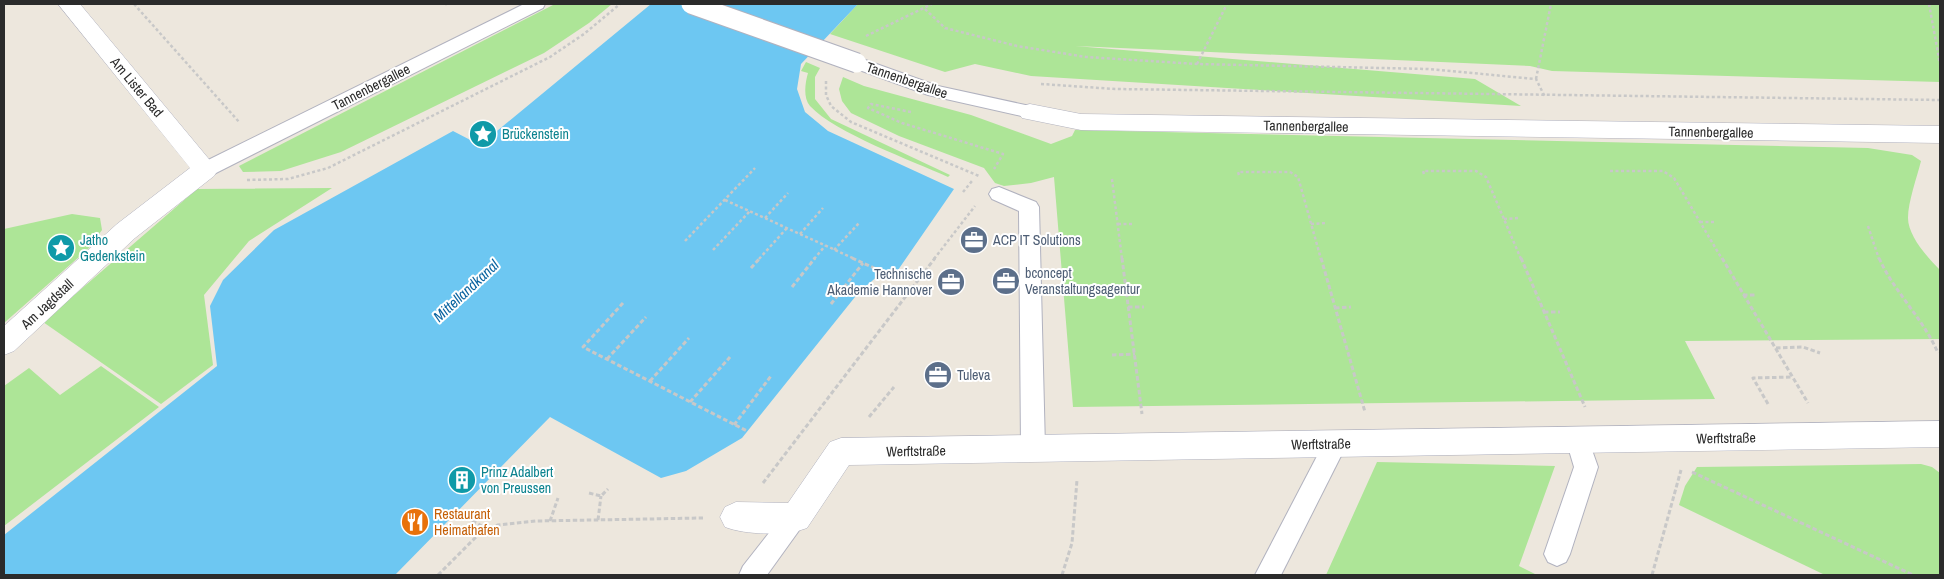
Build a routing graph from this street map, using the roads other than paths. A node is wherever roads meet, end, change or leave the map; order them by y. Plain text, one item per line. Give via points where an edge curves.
1 (69, 4) edge
2 (537, 4) edge
3 (691, 4) edge
4 (1030, 112) joint
5 (1940, 135) edge
6 (205, 170) junction
7 (999, 194) dead end
8 (4, 343) edge
9 (1940, 434) edge
10 (1589, 440) junction
11 (1335, 444) junction
12 (1033, 448) junction
13 (736, 517) road end
14 (796, 518) junction
15 (1558, 554) dead end
16 (752, 575) edge
17 (1268, 575) edge

1 - 6 street, Am Lister Bad
2 - 6 lane, Tannenbergallee
3 - 4 lane, Tannenbergallee, bridge via 934,91
4 - 5 street, Tannenbergallee via 1081,122
6 - 8 street, Am Jagdstall via 126,231
7 - 12 lane via 1029,207
9 - 10 street, Werftstraße
10 - 11 street, Werftstraße
10 - 15 lane via 1586,467
11 - 12 street, Werftstraße
11 - 17 lane
12 - 14 street, Werftstraße via 840,452
13 - 14 street
14 - 16 lane

